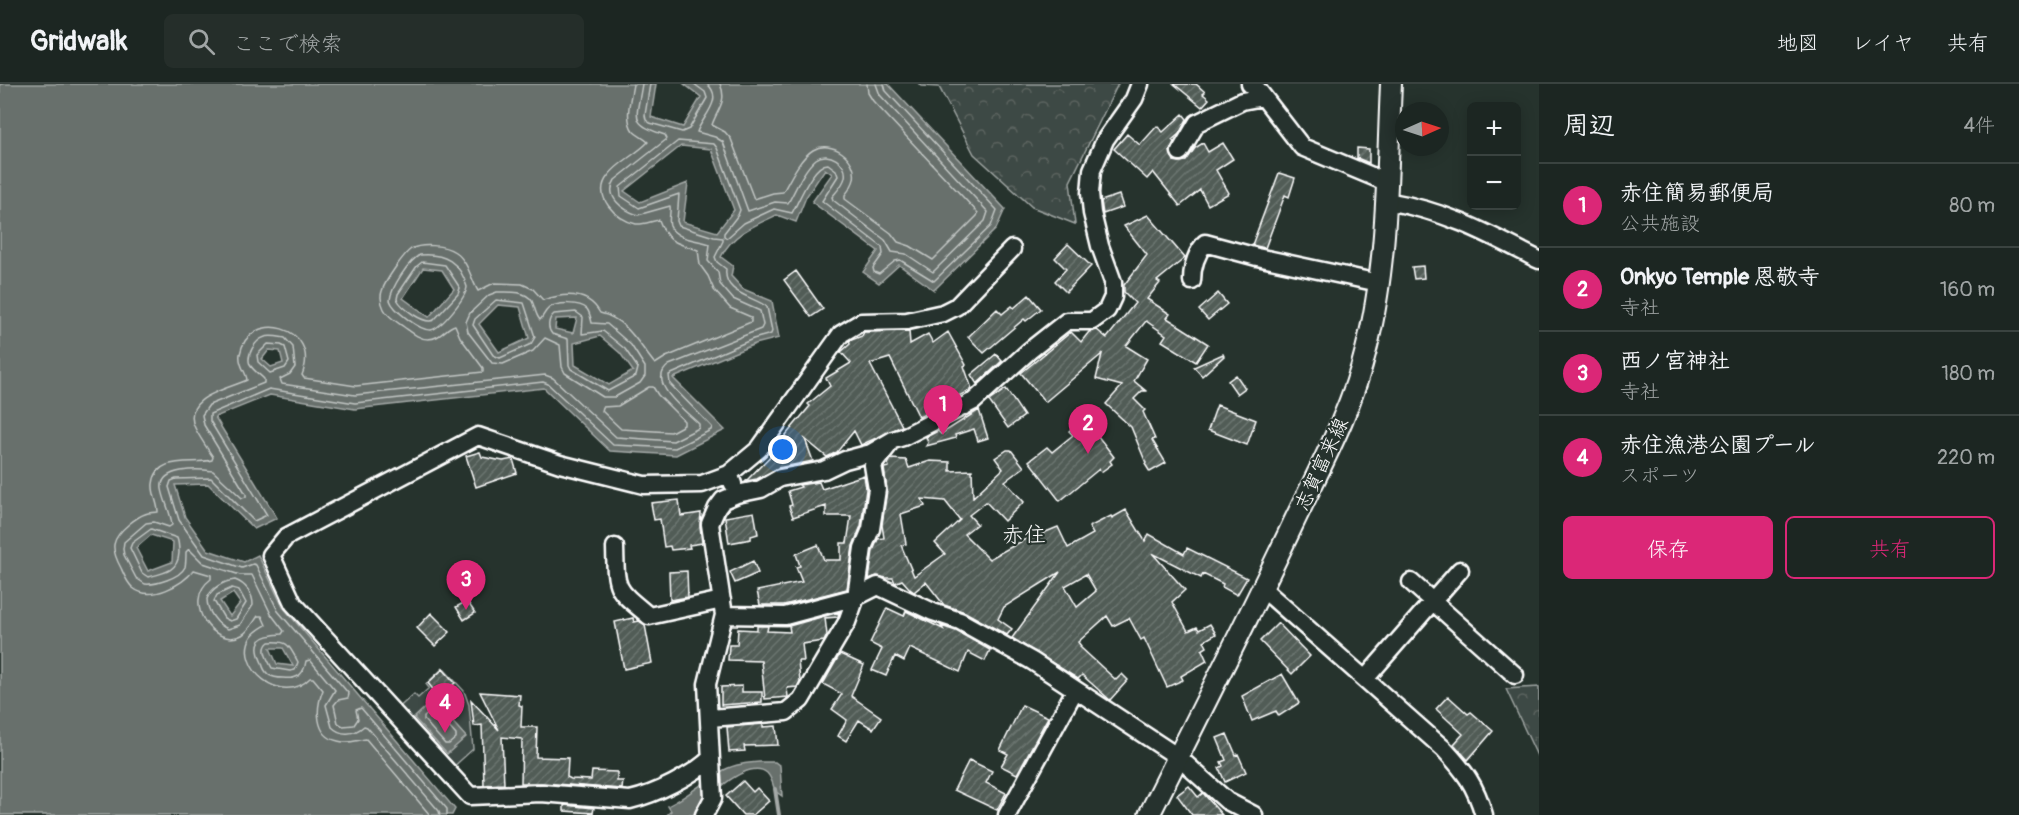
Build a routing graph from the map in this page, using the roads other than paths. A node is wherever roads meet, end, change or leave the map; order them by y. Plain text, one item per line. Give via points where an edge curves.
1 (1140, 84) edge
2 (1250, 84) edge
3 (1391, 84) edge
4 (1263, 96) junction
5 (1180, 152) dead end
6 (1386, 192) junction
7 (1012, 249) dead end
8 (1539, 260) edge
9 (1192, 281) dead end
10 (1379, 283) junction
11 (893, 440) junction
12 (729, 474) junction
13 (737, 494) junction
14 (615, 547) dead end
15 (1460, 570) dead end
16 (1411, 582) dead end
17 (1262, 588) junction
18 (856, 597) junction
19 (1431, 601) junction
20 (723, 607) junction
21 (1515, 675) dead end
22 (1365, 680) junction
23 (1075, 690) junction
24 (710, 718) junction
25 (1178, 757) junction
26 (711, 762) junction
27 (709, 806) edge
28 (725, 815) edge
29 (1008, 815) edge
30 (1149, 815) edge
31 (1254, 815) edge
32 (1484, 815) edge

1 - 11 street via 1105,140 1092,170 1092,213 1113,282 1113,297 1107,310 1092,321 1067,321 974,401
2 - 4 street
3 - 6 main road, 志賀富来線
4 - 5 street via 1242,101 1197,123
4 - 6 street via 1302,147
6 - 8 street via 1410,205 1473,226
6 - 10 main road, 志賀富来線
7 - 12 street via 957,306 943,313 907,321 861,322 841,334 759,449
9 - 10 street via 1192,268 1205,243
10 - 17 main road, 志賀富来線 via 1366,352 1351,400
11 - 13 street via 871,453 824,470 780,478 761,489
11 - 18 street via 873,465 877,489
12 - 13 street
12 - 26 street via 702,484 644,485 560,464 478,436 286,537 271,555 293,603 470,796 541,793 630,800
13 - 20 street via 723,500 710,524
14 - 20 street via 618,587 649,616
15 - 19 street
16 - 19 street
17 - 22 street
17 - 25 main road, 志賀富来線
18 - 20 street via 785,616
18 - 23 street via 878,586 960,621
18 - 24 street via 847,622 801,700 786,712
19 - 21 street
19 - 22 street
20 - 24 street via 707,684
22 - 32 street via 1444,748 1468,775
23 - 25 street
23 - 29 street
24 - 26 street
25 - 30 main road, 志賀富来線
25 - 31 street via 1227,801
26 - 27 street
27 - 28 street

